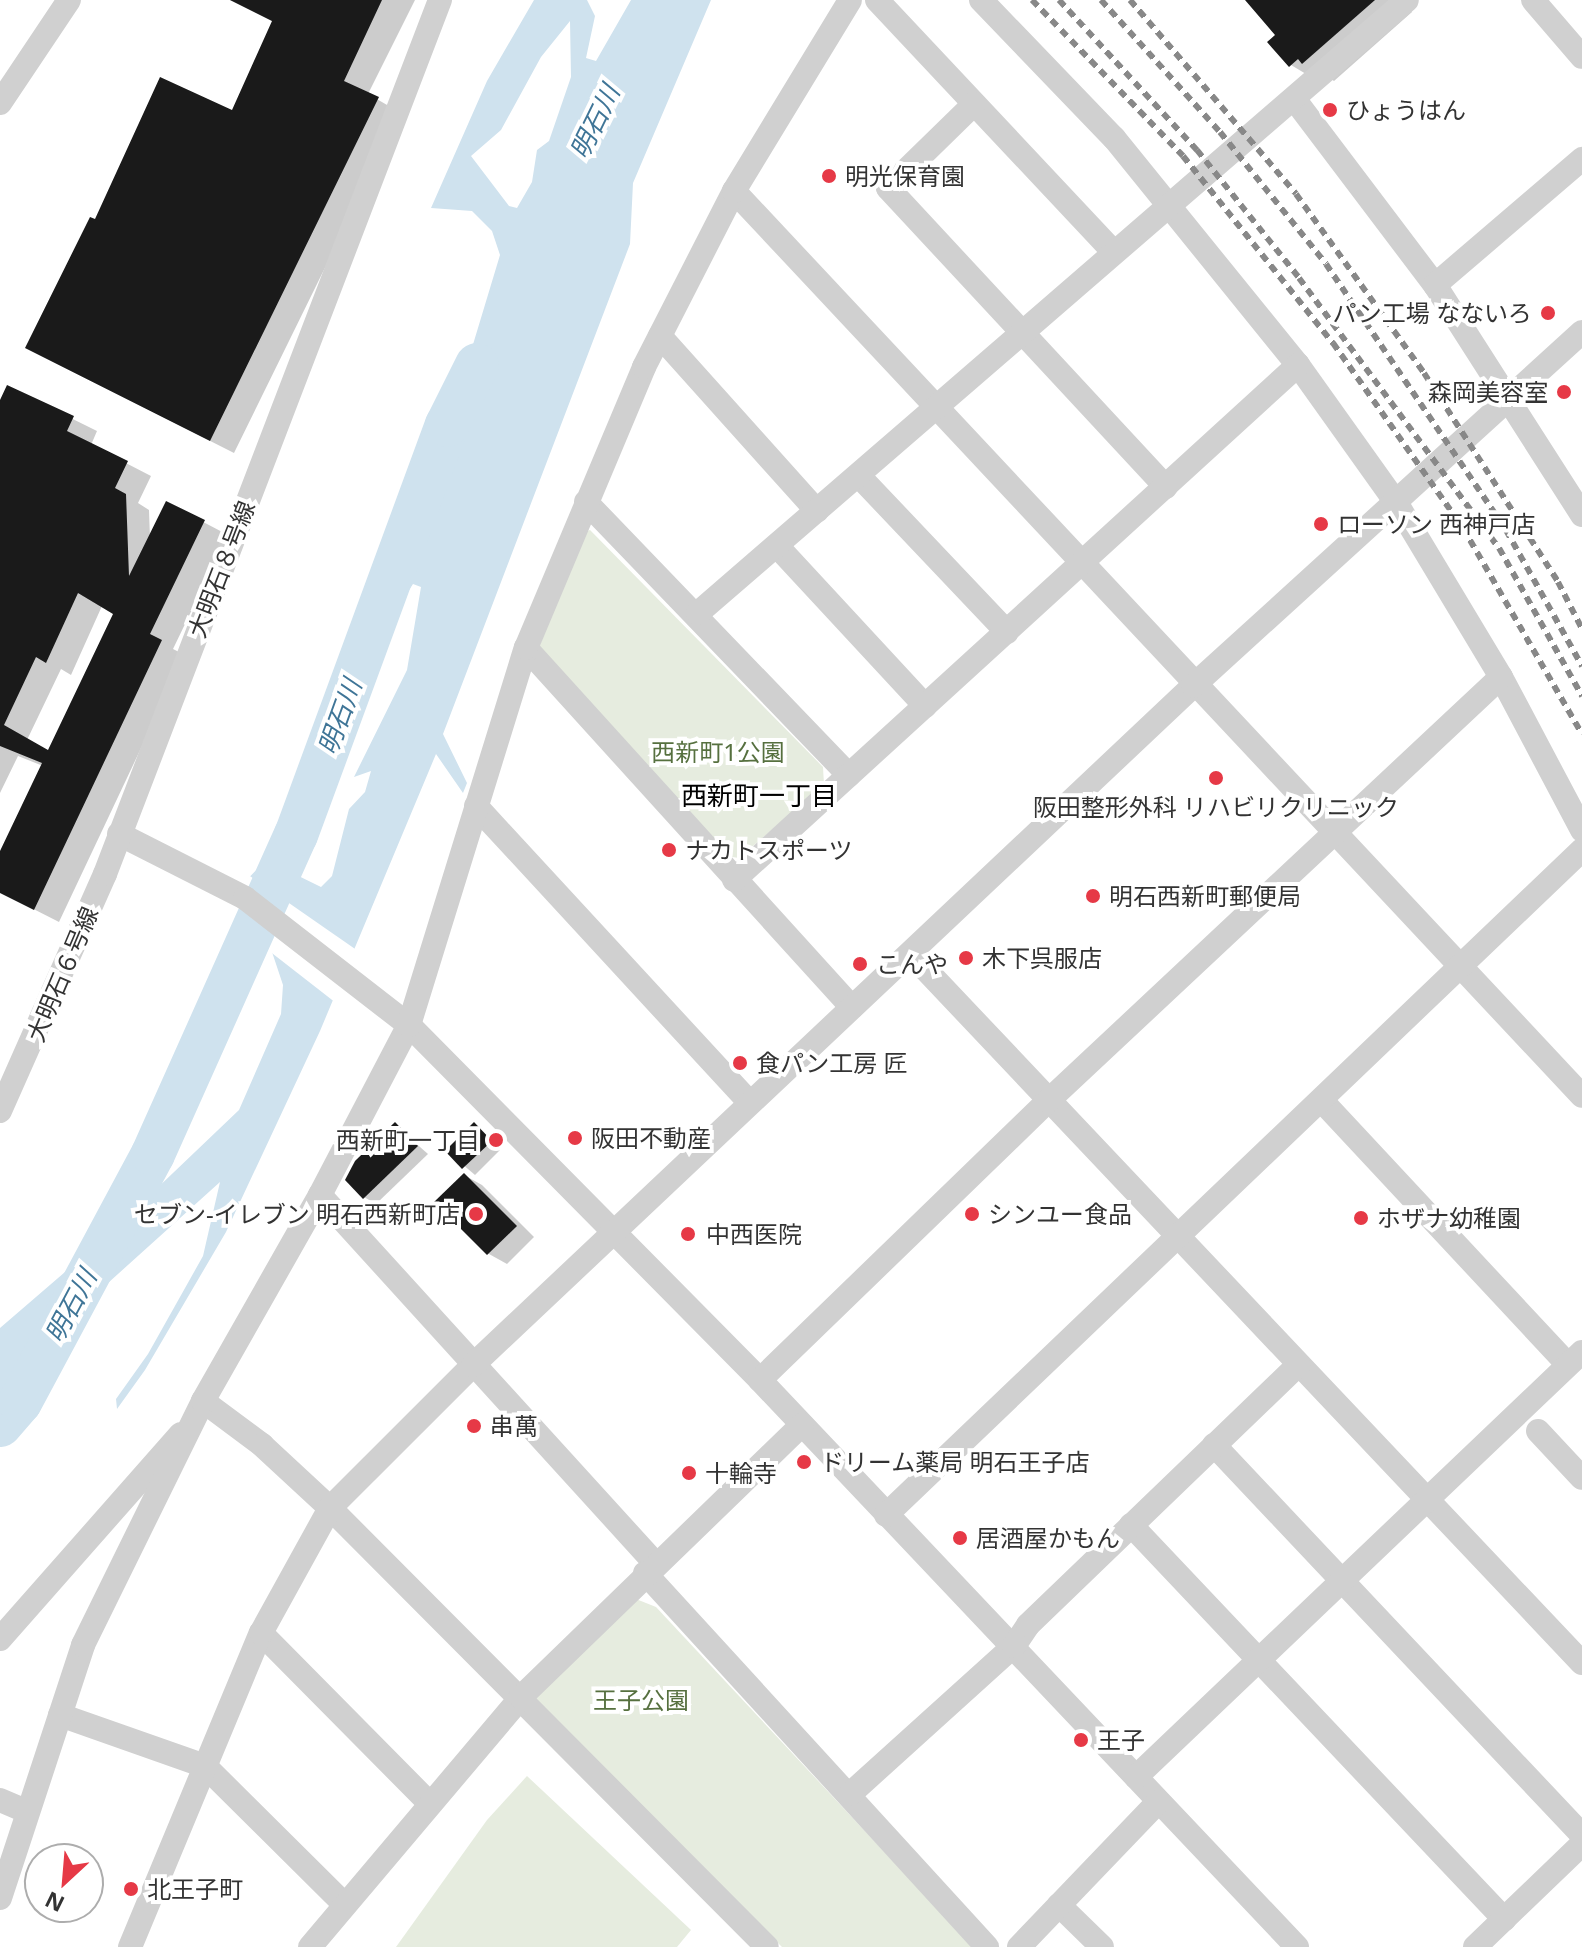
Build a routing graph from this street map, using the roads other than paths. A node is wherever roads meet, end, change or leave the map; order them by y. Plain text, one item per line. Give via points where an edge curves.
1 (69, 0) edge
2 (440, 0) edge
3 (850, 0) edge
4 (877, 0) edge
5 (981, 0) edge
6 (1407, 0) edge
7 (1533, 0) edge
8 (1582, 57) edge
9 (2, 96) edge
10 (1295, 100) junction
11 (974, 104) junction
12 (1582, 159) edge
13 (734, 191) junction
14 (1170, 203) junction
15 (1113, 251) junction
16 (1435, 285) junction
17 (1582, 332) edge
18 (1021, 333) junction
19 (660, 336) junction
20 (1298, 365) junction
21 (1506, 403) junction
22 (936, 409) junction
23 (859, 476) junction
24 (1166, 487) junction
25 (586, 502) junction
26 (1397, 504) junction
27 (817, 511) junction
28 (1582, 515) edge
29 (777, 546) junction
30 (1082, 564) junction
31 (698, 613) junction
32 (1007, 632) junction
33 (526, 648) junction
34 (1501, 677) junction
35 (1193, 686) junction
36 (925, 706) junction
37 (849, 775) junction
38 (476, 806) junction
39 (1582, 830) edge
40 (1334, 831) junction
41 (119, 834) junction
42 (1582, 850) edge
43 (734, 880) junction
44 (911, 954) junction
45 (1461, 967) junction
46 (852, 1007) junction
47 (400, 1018) junction
48 (1582, 1096) edge
49 (1048, 1101) junction
50 (1323, 1102) junction
51 (750, 1103) junction
52 (0, 1111) edge
53 (320, 1195) junction
54 (615, 1231) junction
55 (1178, 1238) junction
56 (1575, 1358) edge
57 (473, 1365) junction
58 (1298, 1365) junction
59 (760, 1380) junction
60 (203, 1401) junction
61 (802, 1425) junction
62 (190, 1426) junction
63 (1538, 1431) dead end
64 (1214, 1445) junction
65 (1582, 1478) edge
66 (1427, 1501) junction
67 (330, 1508) junction
68 (886, 1515) junction
69 (1131, 1525) junction
70 (650, 1568) junction
71 (1340, 1583) junction
72 (261, 1633) junction
73 (0, 1639) edge
74 (1014, 1646) junction
75 (1260, 1659) junction
76 (1582, 1663) edge
77 (521, 1697) junction
78 (60, 1715) junction
79 (205, 1766) junction
80 (1136, 1777) junction
81 (850, 1794) junction
82 (0, 1800) edge
83 (1158, 1802) junction
84 (430, 1804) junction
85 (28, 1812) junction
86 (1582, 1835) edge
87 (1582, 1844) edge
88 (0, 1898) edge
89 (345, 1905) junction
90 (1059, 1905) junction
91 (1504, 1919) junction
92 (130, 1947) edge
93 (310, 1947) edge
94 (767, 1947) edge
95 (987, 1947) edge
96 (1019, 1947) edge
97 (1102, 1947) edge
98 (1297, 1947) edge
99 (1475, 1947) edge

1 - 9 street
2 - 41 street, 大明石８号線
3 - 13 street
4 - 11 street
5 - 14 street
6 - 10 street
7 - 8 street
10 - 14 street
10 - 16 street
11 - 15 street
11 - 18 street via 888,188
12 - 16 street
13 - 19 street
13 - 22 street
14 - 15 street
14 - 20 street
15 - 18 street
16 - 21 street via 1497,376
17 - 21 street
18 - 22 street
18 - 24 street
19 - 25 street
19 - 27 street
20 - 24 street
20 - 26 street
21 - 26 street
21 - 28 street
22 - 23 street
22 - 30 street
23 - 27 street
23 - 32 street
24 - 30 street
25 - 31 street
25 - 33 street
26 - 34 street
26 - 35 street
27 - 29 street
29 - 31 street
29 - 36 street
30 - 32 street
30 - 35 street
31 - 37 street
32 - 36 street
33 - 38 street
33 - 43 street
34 - 39 street
34 - 40 street
35 - 40 street
35 - 44 street
36 - 37 street
37 - 43 street
38 - 47 street
38 - 51 street
40 - 45 street
40 - 49 street
41 - 47 street via 245,898
41 - 52 street, 大明石６号線
42 - 45 street
43 - 46 street
44 - 46 street
44 - 49 street
45 - 48 street
45 - 50 street
46 - 51 street
47 - 53 street
47 - 54 street
49 - 55 street
49 - 59 street
50 - 55 street
50 - 56 street
51 - 54 street
53 - 57 street
53 - 60 street
54 - 57 street
54 - 59 street
55 - 58 street
55 - 68 street
56 - 66 street
57 - 67 street
57 - 70 street
58 - 64 street
58 - 66 street
59 - 61 street
60 - 62 street
60 - 67 street via 262,1445
61 - 68 street
61 - 70 street
62 - 73 street via 164,1449
62 - 78 street via 83,1645
63 - 65 street
64 - 69 street
64 - 71 street
66 - 71 street
66 - 76 street
67 - 72 street
67 - 77 street
68 - 74 street
69 - 74 street via 1028,1625
69 - 75 street
70 - 77 street
70 - 81 street
71 - 75 street
71 - 86 street
72 - 79 street
72 - 84 street
74 - 80 street
74 - 81 street
75 - 80 street
75 - 91 street
77 - 84 street
77 - 94 street
78 - 79 street
78 - 85 street
79 - 89 street
79 - 92 street
80 - 83 street
81 - 95 street
82 - 85 street
83 - 90 street
83 - 98 street
84 - 89 street
85 - 88 street
87 - 91 street
89 - 93 street
90 - 96 street
90 - 97 street
91 - 99 street

